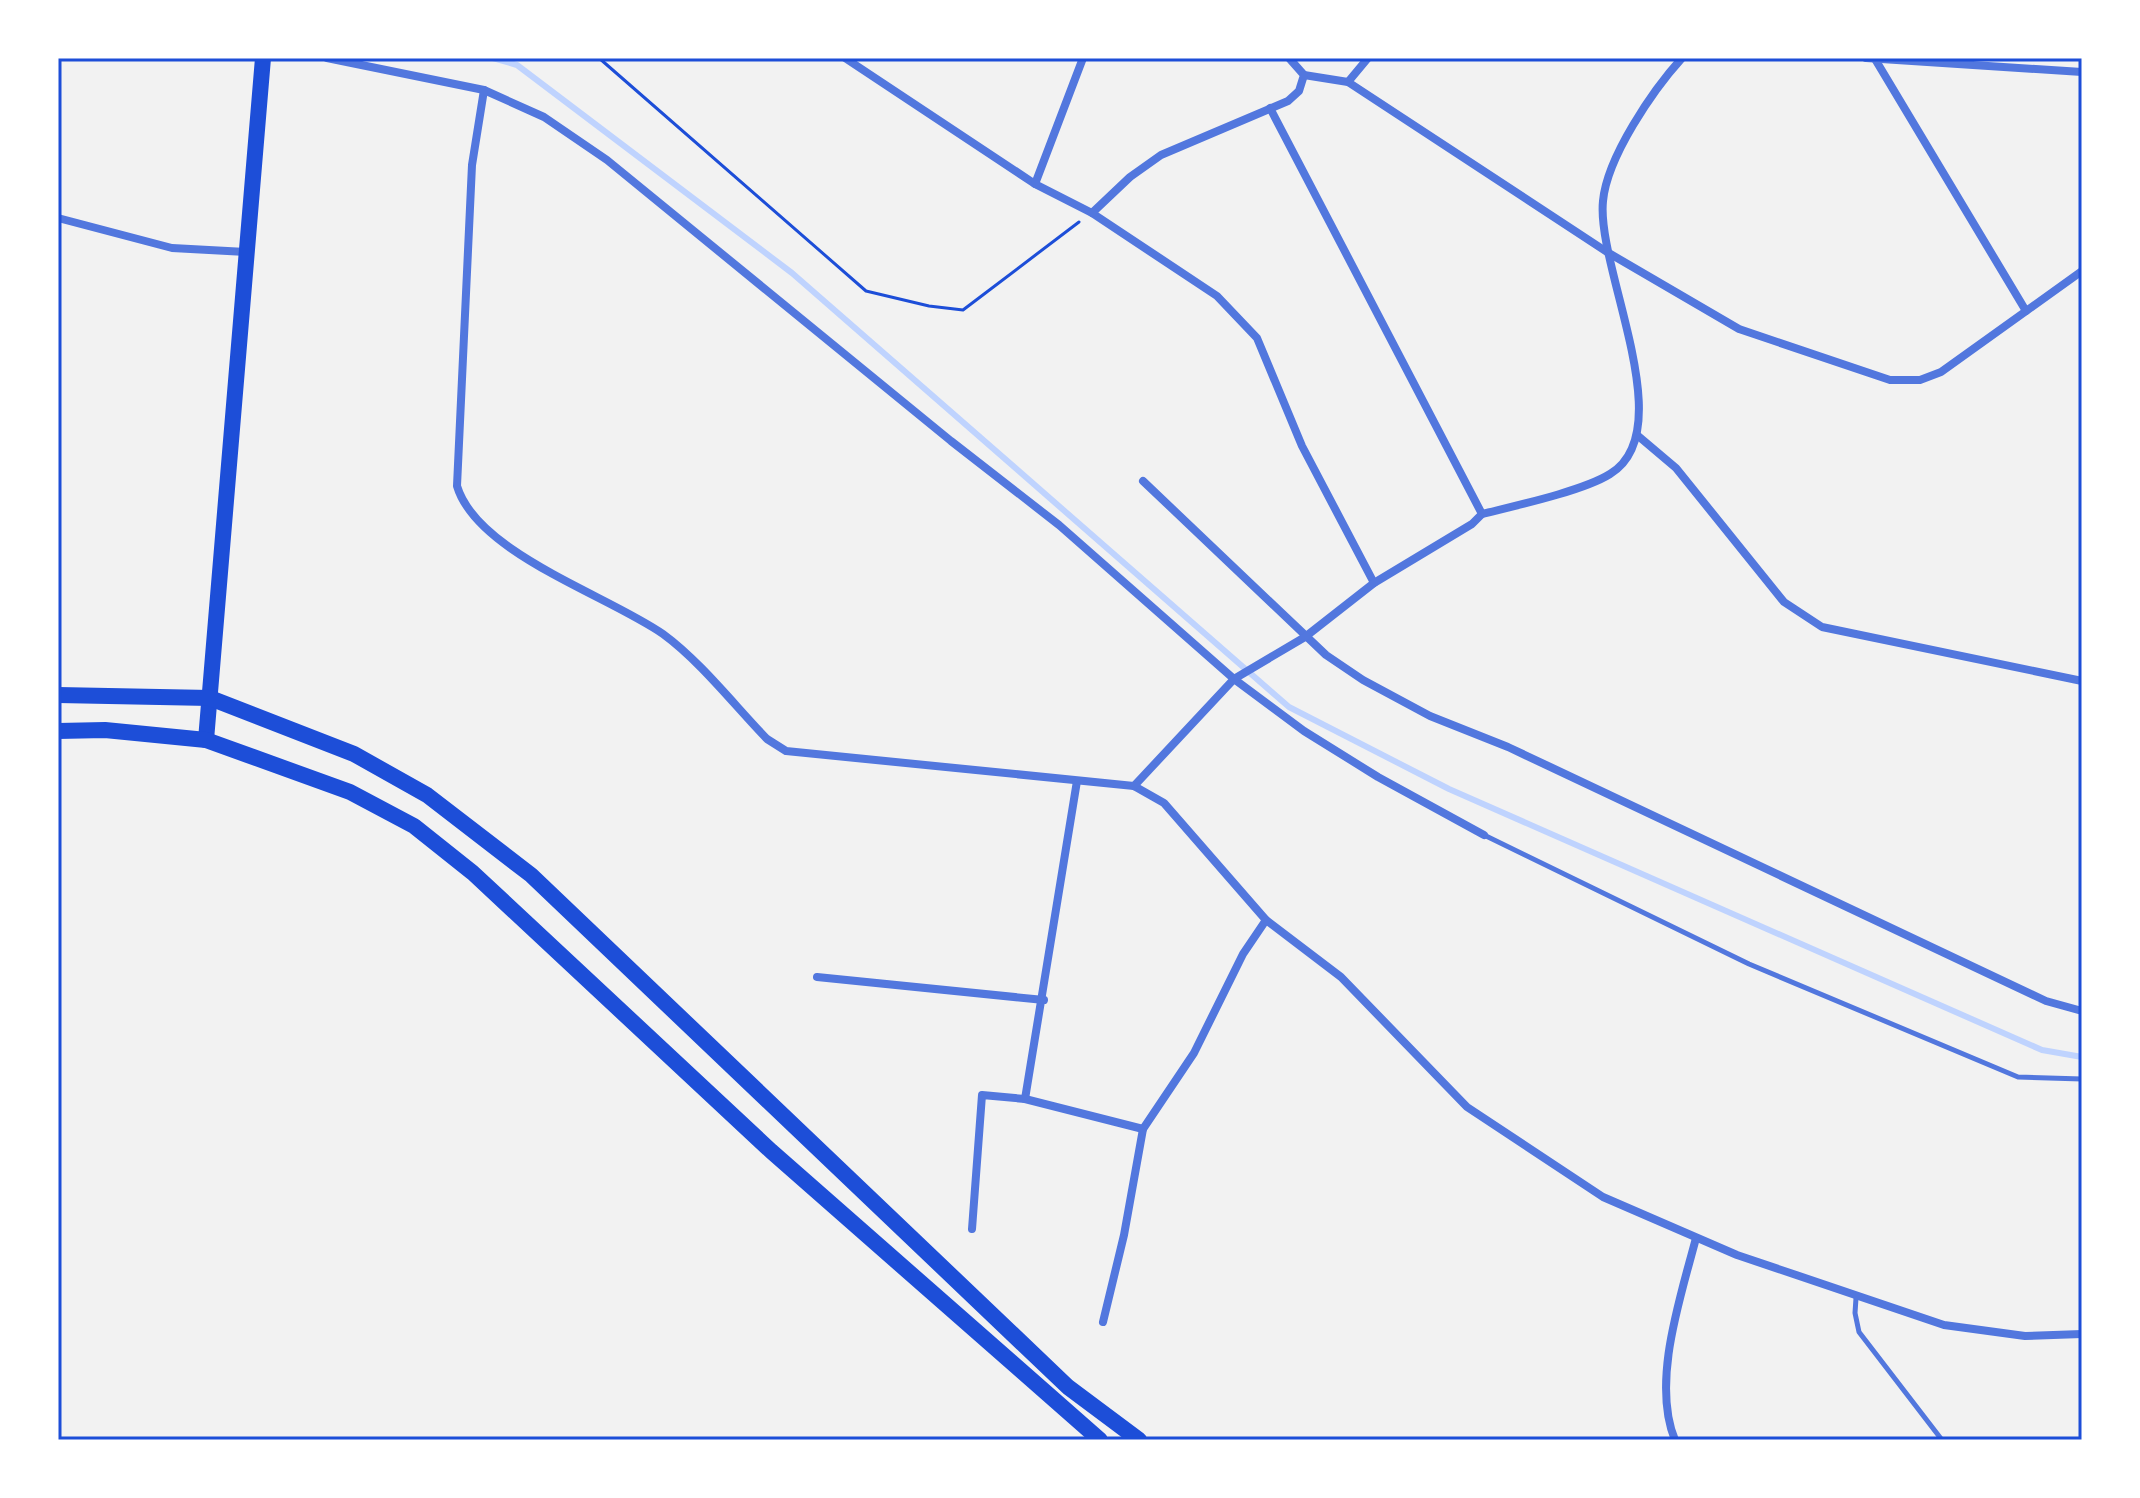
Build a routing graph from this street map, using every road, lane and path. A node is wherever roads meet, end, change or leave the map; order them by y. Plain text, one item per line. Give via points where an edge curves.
1 (263, 58) edge
2 (327, 58) edge
3 (599, 58) edge
4 (845, 58) edge
5 (1083, 58) edge
6 (1289, 58) edge
7 (1368, 58) edge
8 (1682, 58) edge
9 (1871, 59) edge
10 (2082, 72) edge
11 (1304, 75) junction
12 (1348, 82) junction
13 (484, 90) junction
14 (1270, 108) junction
15 (1035, 184) junction
16 (1092, 213) junction
17 (58, 218) edge
18 (246, 252) junction
19 (1607, 252) junction
20 (2082, 271) edge
21 (2026, 311) junction
22 (1637, 435) junction
23 (1143, 481) dead end
24 (1482, 514) junction
25 (1374, 583) junction
26 (1305, 637) junction
27 (1234, 679) junction
28 (2082, 681) edge
29 (58, 695) edge
30 (210, 698) junction
31 (58, 731) edge
32 (206, 740) junction
33 (1077, 781) junction
34 (1134, 786) junction
35 (1484, 835) joint
36 (1266, 920) junction
37 (817, 977) dead end
38 (1044, 1000) junction
39 (2082, 1011) edge
40 (2082, 1079) edge
41 (1025, 1099) junction
42 (1143, 1129) junction
43 (972, 1229) dead end
44 (1696, 1238) junction
45 (1856, 1298) junction
46 (1103, 1322) dead end
47 (2082, 1334) edge
48 (1100, 1440) edge
49 (1139, 1440) edge
50 (1675, 1440) edge
51 (1942, 1440) edge

1 - 18 main road
2 - 13 street
3 - 16 path via 866,291 963,310
4 - 15 street
5 - 15 street
6 - 11 street
7 - 12 street
8 - 19 street via 1632,129 1607,182
9 - 10 street
9 - 21 street
11 - 12 street
11 - 14 street via 1299,91
12 - 19 street
13 - 27 street via 544,117 607,160 1059,525
13 - 33 street via 472,165 457,470 461,501 471,515 497,540 664,635 767,739 786,751
14 - 16 street via 1161,155
14 - 24 street
15 - 16 street
16 - 25 street via 1217,296 1257,338 1302,446
17 - 18 street via 172,248
18 - 30 main road
19 - 21 street via 1739,329 1900,381 1941,372
19 - 22 street via 1638,382
20 - 21 street
22 - 24 street via 1609,475
22 - 28 street via 1676,468 1784,602 1822,627
23 - 26 street
24 - 25 street
25 - 26 street
26 - 27 street
26 - 39 street via 1363,680 1430,716 1508,747 2046,1001
27 - 34 street
27 - 35 street via 1304,731
29 - 30 main road
30 - 32 main road
30 - 49 main road via 354,754 427,795 531,875 1068,1387
31 - 32 main road
32 - 48 main road via 350,792 425,836 473,873 782,1162
33 - 34 street
33 - 38 street
34 - 36 street via 1164,803
35 - 40 lane via 1749,964 2018,1077
36 - 42 street via 1243,954 1194,1053
36 - 44 street via 1341,977 1444,1086 1487,1121 1603,1197
37 - 38 street
38 - 41 street
41 - 42 street
41 - 43 street via 982,1095
42 - 46 street
44 - 45 street
44 - 50 street via 1668,1342 1669,1424
45 - 47 street via 1982,1332
45 - 51 lane via 1859,1332

